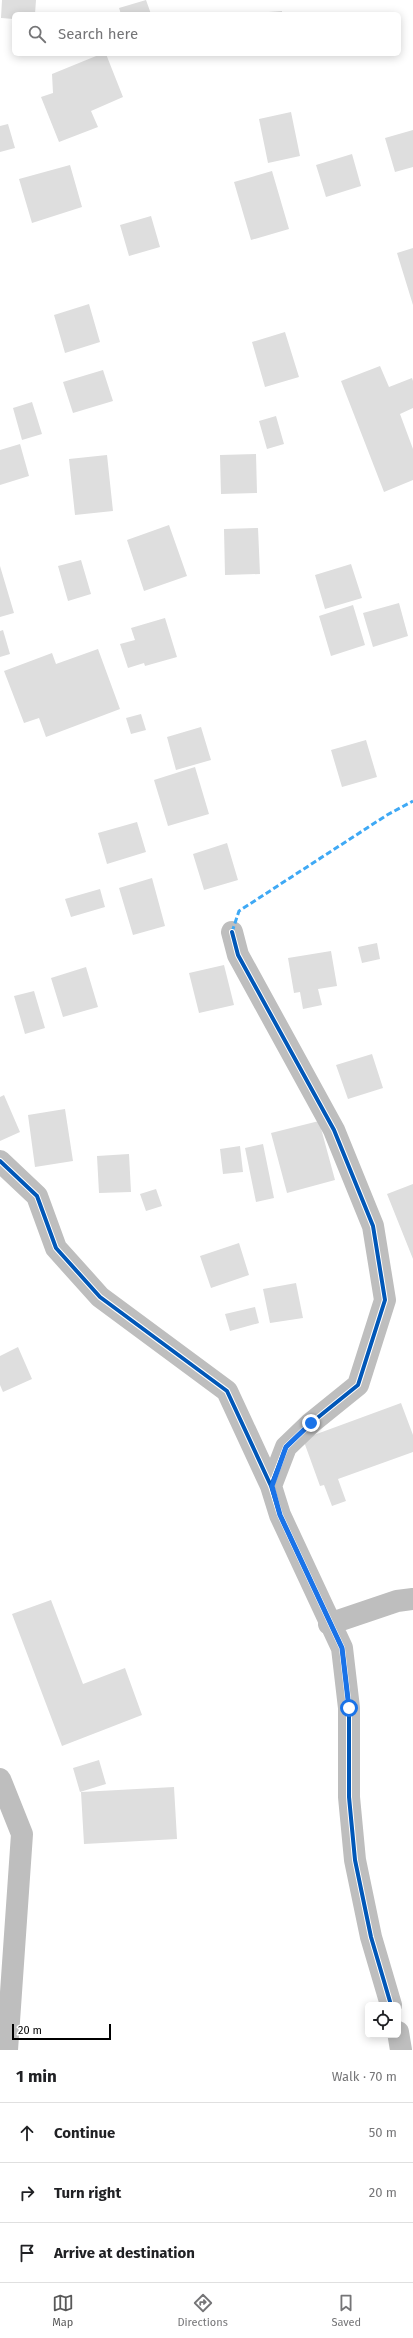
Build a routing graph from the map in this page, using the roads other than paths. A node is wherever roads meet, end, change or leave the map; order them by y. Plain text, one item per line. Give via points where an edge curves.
1 (232, 932) dead end
2 (0, 1161) edge
3 (272, 1486) junction
4 (413, 1599) edge
5 (329, 1624) junction
6 (0, 1779) edge
7 (390, 2002) edge
8 (399, 2038) edge
9 (7, 2050) edge
10 (401, 2050) edge

1 - 3 street via 238,955 334,1130 373,1226 385,1300 358,1385 286,1447
2 - 3 street via 37,1196 56,1248 100,1297 227,1391
3 - 5 street via 280,1515
4 - 5 street via 397,1601
5 - 7 street via 342,1648 349,1708 349,1796 355,1860 371,1937
6 - 9 street via 22,1834
8 - 10 street

